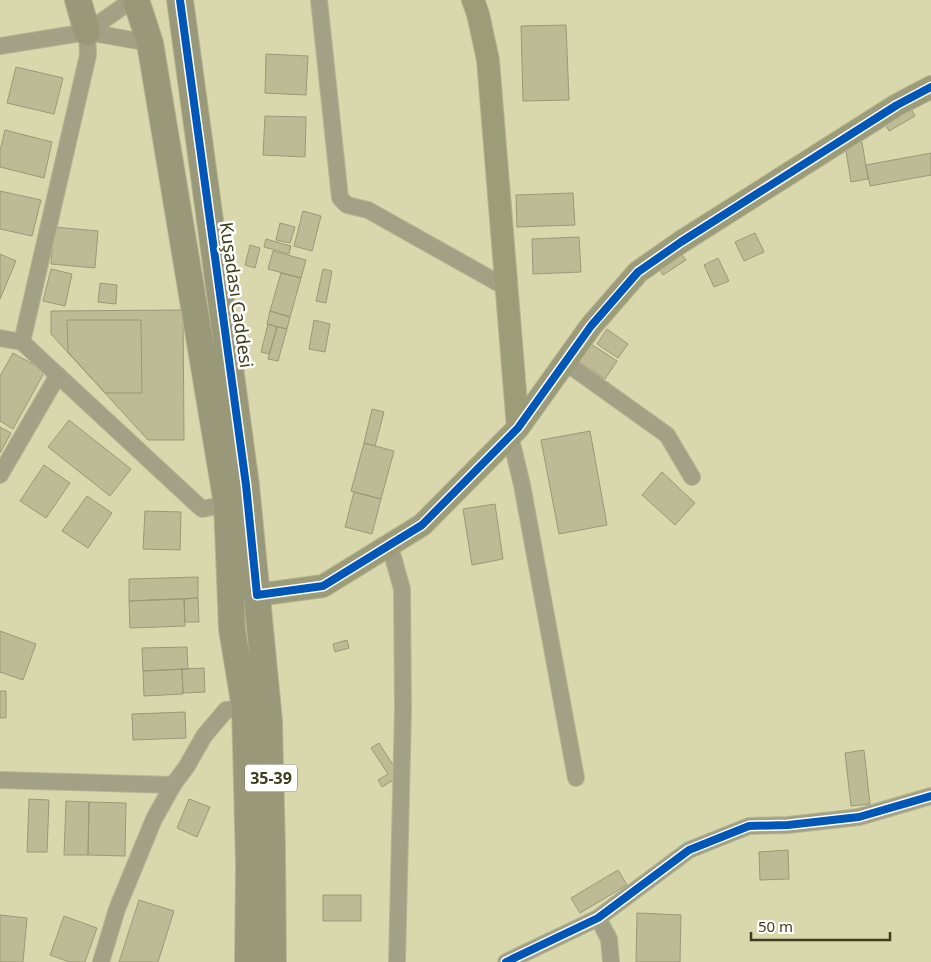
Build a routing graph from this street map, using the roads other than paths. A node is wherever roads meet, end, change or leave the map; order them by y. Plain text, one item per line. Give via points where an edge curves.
1 (78, 0) edge
2 (132, 0) edge
3 (136, 0) edge
4 (180, 0) edge
5 (319, 0) edge
6 (473, 0) edge
7 (88, 32) junction
8 (150, 43) junction
9 (0, 46) edge
10 (931, 88) edge
11 (506, 288) junction
12 (0, 338) edge
13 (22, 342) junction
14 (565, 362) junction
15 (58, 375) junction
16 (514, 432) junction
17 (0, 475) edge
18 (692, 477) dead end
19 (227, 504) junction
20 (385, 547) junction
21 (257, 596) junction
22 (245, 708) junction
23 (576, 778) dead end
24 (0, 780) edge
25 (172, 785) junction
26 (931, 796) edge
27 (598, 918) junction
28 (101, 962) edge
29 (248, 962) edge
30 (273, 962) edge
31 (397, 962) edge
32 (506, 962) edge
33 (611, 962) edge

1 - 7 main road
2 - 7 street
3 - 8 main road, 35-39
4 - 21 main road, Kuşadası Caddesi / 35-39 via 246,485
5 - 11 street via 340,198 347,204 368,210
6 - 11 street via 488,60
7 - 8 street
7 - 9 street
7 - 13 street via 88,55
8 - 19 main road, 35-39
10 - 14 street via 897,105 638,272
11 - 16 street
12 - 13 street
13 - 15 street
14 - 16 street
14 - 18 street via 667,434
15 - 17 street
15 - 19 street via 202,509
16 - 20 street via 422,525
16 - 23 street
19 - 22 main road, 35-39 via 232,629
20 - 21 street via 323,586
20 - 31 street via 402,589 403,710
21 - 30 main road, Kuşadası Caddesi / 35-39 via 269,721
22 - 25 street via 226,710 204,736
22 - 29 main road, 35-39
24 - 25 street
25 - 28 street via 154,819 117,909
26 - 27 street via 859,817 788,826 749,826 689,850
27 - 32 street
27 - 33 street via 609,939

